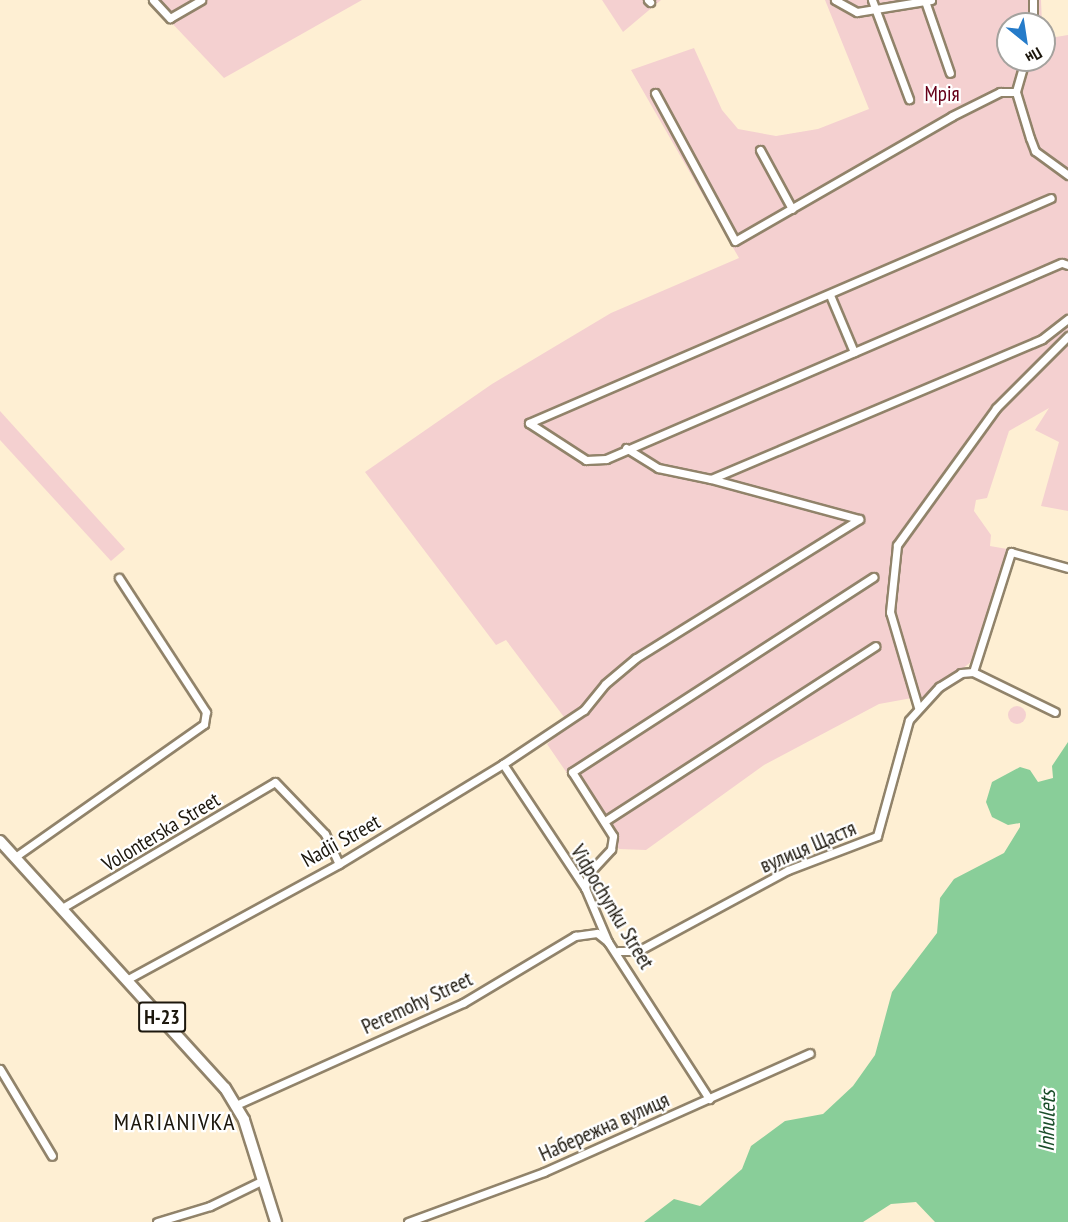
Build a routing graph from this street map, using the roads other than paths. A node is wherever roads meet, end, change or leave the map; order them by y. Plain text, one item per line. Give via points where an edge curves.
1 (153, 0) edge
2 (201, 0) edge
3 (835, 0) edge
4 (872, 0) edge
5 (928, 0) edge
6 (876, 8) junction
7 (1022, 72) edge
8 (950, 73) dead end
9 (1016, 92) junction
10 (655, 93) dead end
11 (909, 99) dead end
12 (760, 150) dead end
13 (1068, 175) edge
14 (1051, 198) dead end
15 (792, 209) junction
16 (1068, 266) edge
17 (830, 295) junction
18 (1068, 319) edge
19 (1068, 336) edge
20 (854, 352) junction
21 (626, 448) junction
22 (711, 479) junction
23 (1068, 568) edge
24 (873, 577) dead end
25 (119, 578) dead end
26 (875, 646) dead end
27 (973, 672) junction
28 (918, 707) junction
29 (1055, 712) dead end
30 (503, 764) junction
31 (605, 821) junction
32 (0, 841) edge
33 (15, 857) junction
34 (339, 864) junction
35 (585, 888) junction
36 (62, 908) junction
37 (608, 942) junction
38 (618, 951) junction
39 (128, 979) junction
40 (810, 1053) dead end
41 (0, 1069) edge
42 (709, 1099) junction
43 (236, 1105) junction
44 (52, 1156) dead end
45 (263, 1180) junction
46 (157, 1222) edge
47 (276, 1222) edge
48 (408, 1222) edge

1 - 2 street via 170,18
3 - 6 street via 857,12
4 - 6 street
5 - 6 street
5 - 8 street
6 - 11 street
7 - 9 street
9 - 13 street via 1035,151
9 - 15 street via 1000,92 952,116
10 - 15 street via 735,241
12 - 15 street
14 - 17 street
16 - 20 street via 1062,263
17 - 20 street
17 - 21 street via 529,423 586,460 597,461
18 - 22 street via 1042,339
19 - 28 street via 996,408 897,545 890,612
20 - 21 street
21 - 22 street via 658,468
22 - 30 street, Nadii Street via 859,519 636,658 566,724
23 - 27 street via 1011,552
24 - 31 street via 572,772
25 - 33 street via 206,712 204,724
26 - 31 street
27 - 28 street, вулиця Щастя via 950,679
27 - 29 street
28 - 38 street, вулиця Щастя via 903,732 877,836 788,870 638,951
30 - 34 street, Nadii Street
30 - 35 street, Vidpochynku Street
31 - 35 street via 614,836 611,849 588,874
32 - 33 main road, Н-23
33 - 36 main road, Н-23
34 - 36 street, Volonterska Street via 325,834 275,782
34 - 39 street, Nadii Street
35 - 37 street, Vidpochynku Street
36 - 39 main road, Н-23
37 - 38 street, Vidpochynku Street
37 - 43 street, Peremohy Street via 597,933 575,936 463,1003
38 - 42 street, Vidpochynku Street
39 - 43 main road, Н-23
40 - 42 street, Набережна вулиця
41 - 44 street
42 - 48 street, Набережна вулиця via 544,1172
43 - 45 main road, Н-23
45 - 46 street via 210,1206
45 - 47 main road, Н-23

